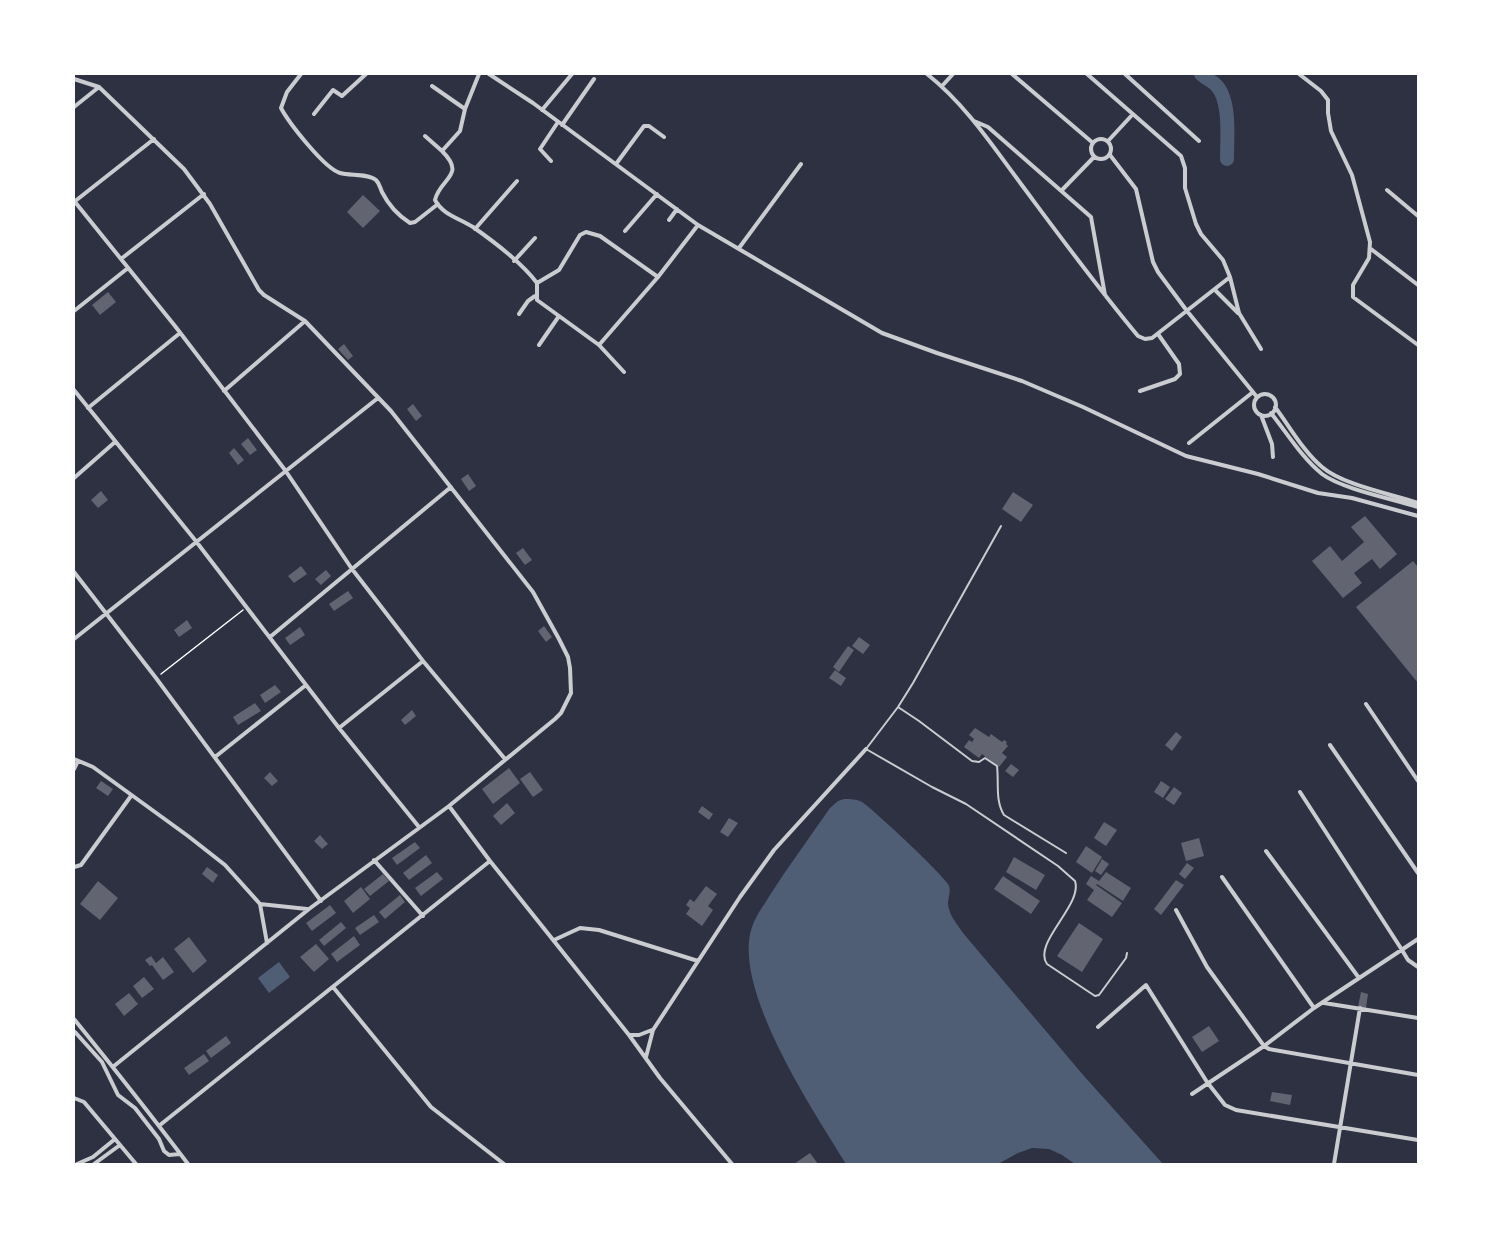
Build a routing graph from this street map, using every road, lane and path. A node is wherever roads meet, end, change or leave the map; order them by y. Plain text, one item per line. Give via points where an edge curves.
1 (301, 74) edge
2 (366, 74) edge
3 (480, 74) edge
4 (489, 74) edge
5 (572, 74) edge
6 (927, 74) edge
7 (953, 74) edge
8 (1012, 74) edge
9 (1087, 74) edge
10 (1125, 74) edge
11 (1299, 74) edge
12 (74, 79) edge
13 (594, 79) dead end
14 (432, 86) dead end
15 (942, 86) junction
16 (99, 87) junction
17 (74, 107) edge
18 (465, 109) junction
19 (542, 110) junction
20 (314, 114) dead end
21 (1133, 114) junction
22 (974, 121) junction
23 (560, 123) junction
24 (425, 136) dead end
25 (664, 137) dead end
26 (154, 139) junction
27 (1108, 141) junction
28 (1199, 141) dead end
29 (1093, 143) junction
30 (442, 151) junction
31 (1110, 155) junction
32 (1094, 157) junction
33 (551, 161) dead end
34 (616, 164) junction
35 (801, 164) dead end
36 (517, 181) dead end
37 (1062, 190) junction
38 (1387, 190) dead end
39 (204, 194) junction
40 (657, 194) junction
41 (74, 202) edge
42 (438, 204) junction
43 (677, 209) junction
44 (1419, 216) edge
45 (669, 220) dead end
46 (698, 225) junction
47 (476, 229) junction
48 (625, 231) dead end
49 (535, 238) dead end
50 (1371, 248) junction
51 (739, 249) junction
52 (122, 259) junction
53 (514, 261) junction
54 (128, 268) junction
55 (658, 277) junction
56 (1230, 277) junction
57 (537, 283) junction
58 (1419, 285) edge
59 (1215, 290) junction
60 (535, 296) junction
61 (1105, 296) junction
62 (74, 311) edge
63 (1187, 311) junction
64 (519, 314) dead end
65 (1239, 314) junction
66 (559, 316) junction
67 (305, 321) junction
68 (180, 333) junction
69 (1158, 334) junction
70 (539, 345) dead end
71 (599, 345) junction
72 (1419, 345) edge
73 (1261, 349) dead end
74 (624, 372) dead end
75 (74, 390) edge
76 (224, 391) junction
77 (1140, 391) dead end
78 (1253, 392) junction
79 (1257, 397) junction
80 (378, 398) junction
81 (88, 408) junction
82 (1275, 408) junction
83 (1271, 413) junction
84 (1261, 415) junction
85 (115, 442) junction
86 (1189, 443) dead end
87 (1273, 457) dead end
88 (285, 470) junction
89 (74, 478) edge
90 (451, 487) junction
91 (1419, 505) edge
92 (1419, 516) edge
93 (1001, 526) dead end
94 (195, 540) junction
95 (352, 569) junction
96 (74, 572) edge
97 (247, 607) junction
98 (105, 615) junction
99 (270, 637) junction
100 (74, 639) edge
101 (423, 661) junction
102 (156, 678) junction
103 (306, 684) junction
104 (1366, 704) dead end
105 (898, 707) junction
106 (339, 728) junction
107 (1330, 745) dead end
108 (866, 749) junction
109 (215, 757) junction
110 (505, 759) junction
111 (76, 760) edge
112 (74, 769) edge
113 (1419, 781) edge
114 (1300, 792) dead end
115 (131, 796) junction
116 (449, 806) junction
117 (419, 827) junction
118 (1266, 851) dead end
119 (1066, 853) dead end
120 (374, 860) junction
121 (490, 861) junction
122 (74, 867) edge
123 (1419, 873) edge
124 (1222, 877) dead end
125 (321, 900) junction
126 (260, 904) junction
127 (309, 909) junction
128 (1176, 910) dead end
129 (423, 915) junction
130 (1419, 939) edge
131 (554, 940) junction
132 (267, 944) junction
133 (1401, 950) junction
134 (1127, 952) dead end
135 (699, 962) junction
136 (1419, 967) edge
137 (1359, 978) junction
138 (333, 987) junction
139 (1323, 1002) junction
140 (1314, 1008) junction
141 (1360, 1008) junction
142 (1419, 1018) edge
143 (74, 1019) edge
144 (80, 1027) junction
145 (1098, 1027) dead end
146 (653, 1030) junction
147 (74, 1033) edge
148 (629, 1035) junction
149 (1264, 1046) junction
150 (646, 1057) junction
151 (1351, 1063) junction
152 (114, 1066) junction
153 (1419, 1075) edge
154 (1208, 1082) junction
155 (1192, 1094) dead end
156 (74, 1098) edge
157 (160, 1125) junction
158 (1340, 1126) junction
159 (115, 1139) junction
160 (1419, 1140) edge
161 (120, 1145) junction
162 (180, 1154) junction
163 (77, 1164) edge
164 (94, 1164) edge
165 (136, 1164) edge
166 (188, 1164) edge
167 (504, 1164) edge
168 (730, 1164) edge
169 (1334, 1164) edge

1 - 42 street via 286,92 281,108 329,167 378,182 398,214 410,223
2 - 20 street via 342,96 333,90
3 - 18 street
4 - 19 street
5 - 19 street
6 - 15 street
7 - 15 street
8 - 29 street
9 - 21 street
10 - 28 street
11 - 50 street via 1328,100 1331,131 1350,170
12 - 16 street
13 - 23 street
14 - 18 street
15 - 22 street
16 - 17 street
16 - 26 street
18 - 30 street via 460,131
19 - 23 street
21 - 27 street
21 - 56 street via 1181,156 1196,224 1223,260
22 - 37 street via 988,127
22 - 61 street
23 - 33 street via 540,150
23 - 34 street
24 - 30 street
25 - 34 street via 644,126
26 - 39 street
26 - 41 street
27 - 29 street via 1099,139
27 - 31 street
29 - 32 street
30 - 42 street via 453,171 436,195
31 - 32 street via 1102,160
31 - 63 street via 1136,189 1153,262
32 - 37 street
34 - 40 street
35 - 51 street
36 - 47 street
37 - 61 street via 1091,217
38 - 44 street
39 - 52 street
39 - 67 street via 259,290
40 - 43 street
40 - 48 street
41 - 52 street
42 - 47 street
43 - 45 street
43 - 46 street
46 - 51 street
46 - 55 street
47 - 53 street
49 - 53 street
50 - 58 street
50 - 72 street via 1353,285 1353,297
51 - 92 street via 893,338 1022,381 1186,456
52 - 54 street
53 - 57 street
54 - 62 street
54 - 68 street
55 - 57 street via 600,236 586,232 580,235 559,270
55 - 71 street
56 - 59 street
56 - 65 street
57 - 60 street
59 - 63 street
59 - 65 street
60 - 64 street
60 - 66 street
61 - 69 street via 1138,336 1148,339
63 - 69 street
63 - 78 street
65 - 73 street
66 - 70 street
66 - 71 street
67 - 76 street
67 - 80 street
68 - 76 street
68 - 81 street
69 - 77 street via 1179,364 1180,375
71 - 74 street
75 - 81 street
76 - 88 street
78 - 79 street
78 - 86 street
79 - 82 street via 1270,395
79 - 84 street via 1254,407
80 - 88 street
80 - 90 street
81 - 85 street
82 - 83 street
82 - 91 street via 1325,470
83 - 84 street
83 - 91 street via 1323,474 1341,483
84 - 87 street
85 - 89 street
85 - 94 street
88 - 94 street
88 - 95 street
90 - 95 street
90 - 110 street via 533,592 568,657 571,693 561,712
93 - 105 lane
94 - 97 street
94 - 98 street
95 - 99 street
95 - 101 street
96 - 98 street
97 - 99 street
97 - 102 path
98 - 100 street
98 - 102 street
99 - 103 street
101 - 106 street
101 - 110 street
102 - 109 street
103 - 106 street
103 - 109 street
104 - 113 street
105 - 108 lane
105 - 119 lane via 972,761 985,758 997,766 999,806 1004,815
106 - 117 street
107 - 123 street
108 - 134 lane via 966,804 1075,881 1077,893 1044,956 1047,964 1095,996
108 - 135 street via 774,850
109 - 125 street
110 - 116 street
111 - 112 street
111 - 115 street via 93,767
114 - 133 street
115 - 122 street via 81,865
115 - 126 street via 225,865
116 - 117 street
116 - 121 street
117 - 120 street
118 - 137 street
120 - 125 street
120 - 129 street
121 - 129 street
121 - 131 street
124 - 140 street
125 - 127 street
126 - 127 street
126 - 132 street
127 - 132 street
128 - 149 street via 1207,967
129 - 138 street
130 - 133 street
131 - 135 street via 580,928 598,930
131 - 148 street
132 - 152 street
133 - 136 street
133 - 137 street
135 - 146 street
137 - 139 street
138 - 157 street
138 - 167 street via 431,1107
139 - 140 street
139 - 141 street
140 - 149 street
141 - 142 street
141 - 151 street
143 - 144 street
144 - 147 street
144 - 152 street
145 - 154 street via 1146,985
146 - 148 street
146 - 150 street
147 - 162 street via 102,1062 118,1095 135,1108 164,1151 169,1155
148 - 150 street
149 - 151 street
149 - 154 street
150 - 168 street
151 - 153 street
151 - 158 street
152 - 157 street
154 - 155 street
154 - 158 street via 1225,1105 1236,1110
156 - 159 street via 84,1102
157 - 162 street
158 - 160 street
158 - 169 street
159 - 161 street
159 - 163 street
161 - 164 street
161 - 165 street
162 - 166 street

